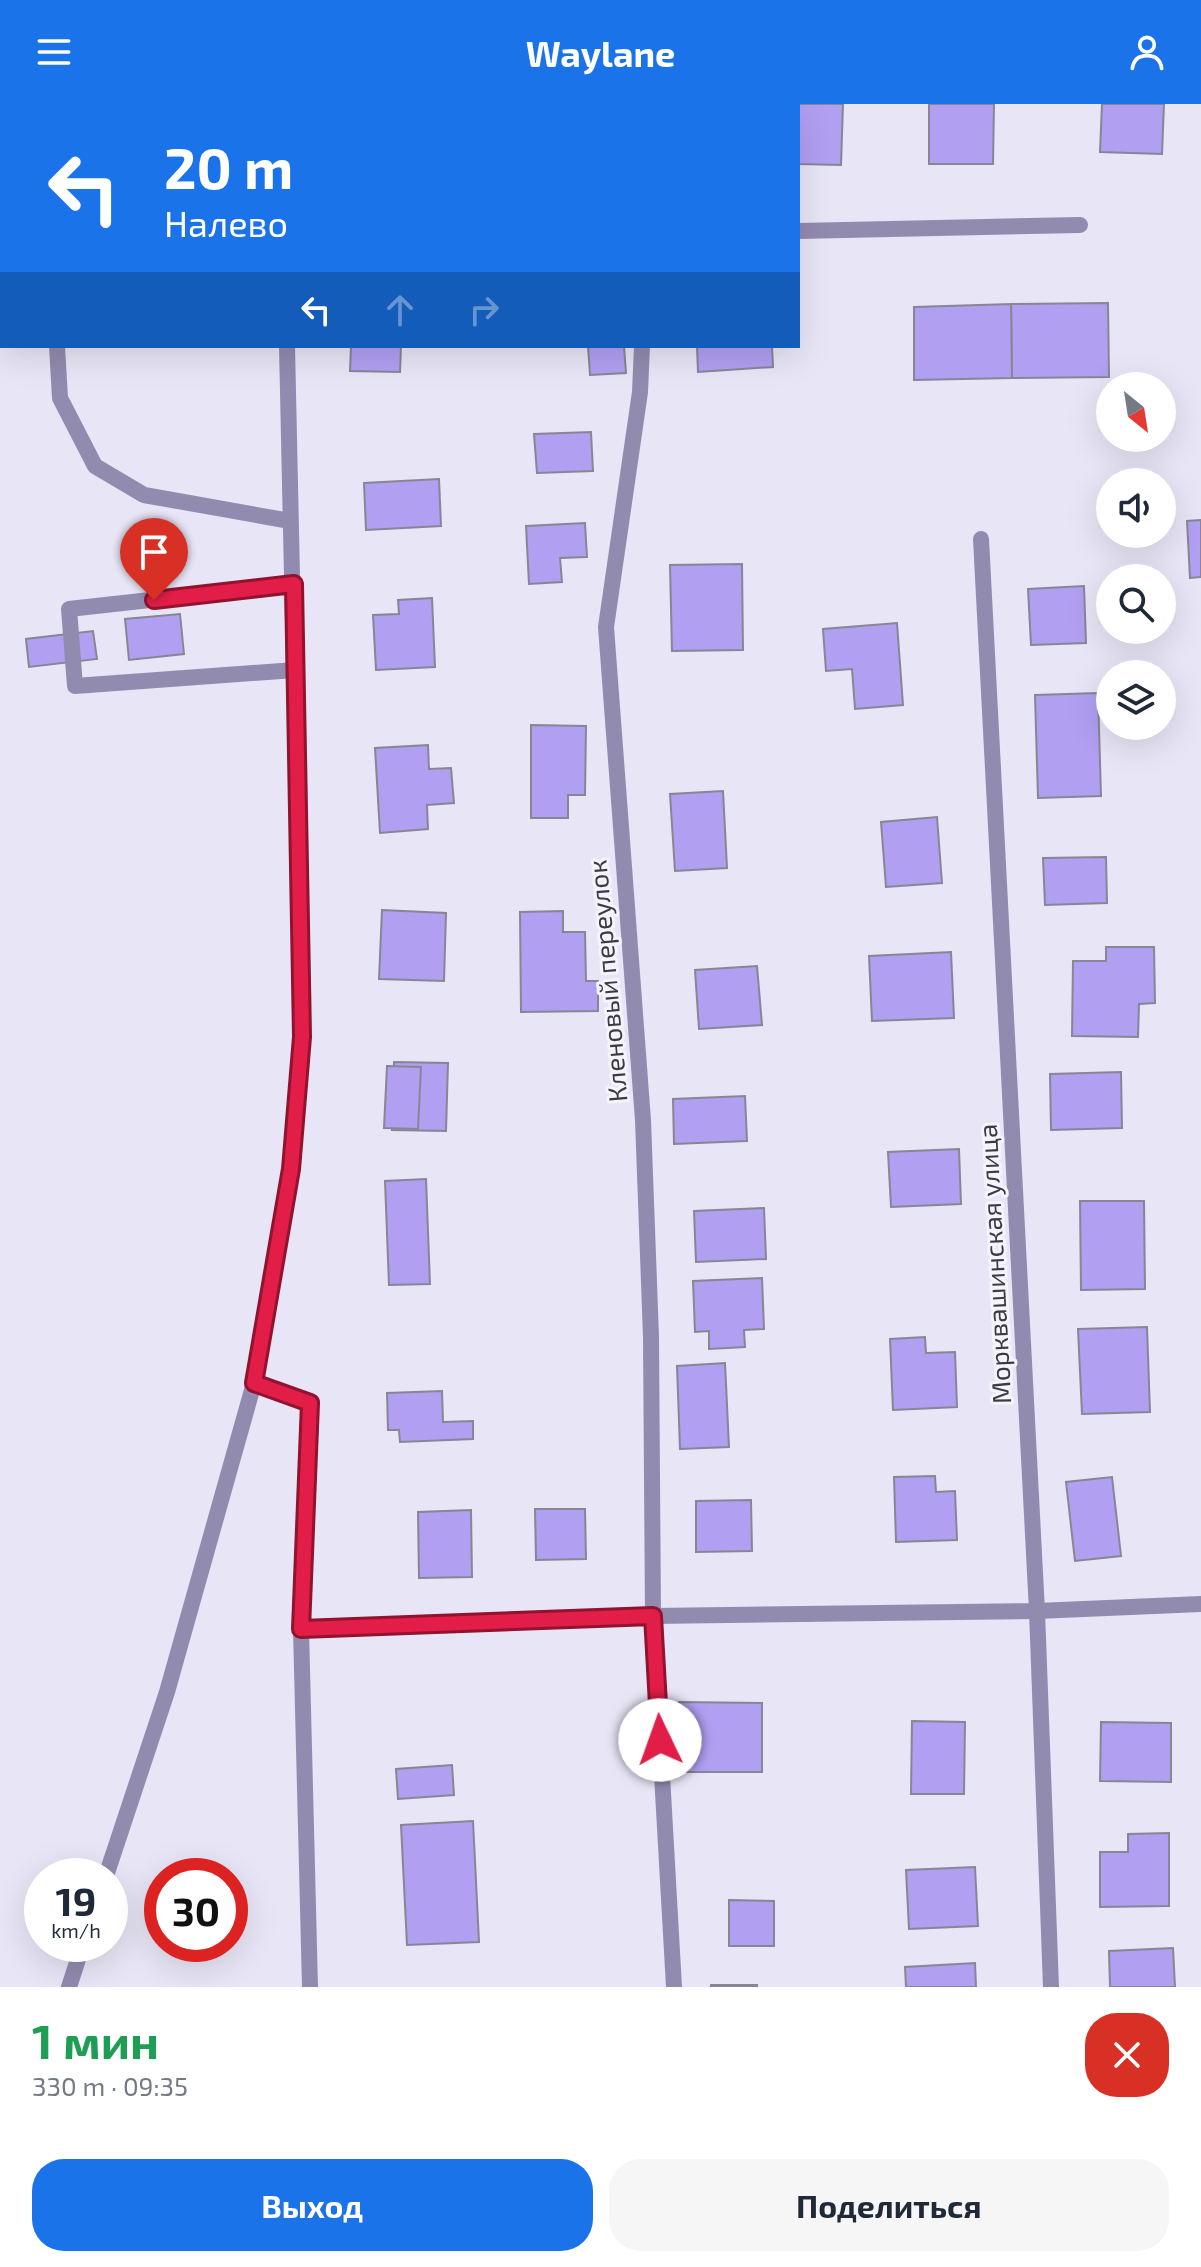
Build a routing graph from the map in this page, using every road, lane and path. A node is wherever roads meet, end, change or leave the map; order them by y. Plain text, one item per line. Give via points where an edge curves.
1 (1080, 225) dead end
2 (800, 231) edge
3 (57, 348) edge
4 (287, 348) edge
5 (642, 348) edge
6 (290, 521) junction
7 (981, 539) dead end
8 (294, 584) junction
9 (295, 670) junction
10 (254, 1383) junction
11 (1201, 1604) edge
12 (1037, 1611) junction
13 (653, 1616) junction
14 (301, 1629) junction
15 (112, 1858) edge
16 (77, 1962) edge
17 (69, 1987) edge
18 (310, 1987) edge
19 (674, 1987) edge
20 (1051, 1987) edge

1 - 2 street
3 - 6 street via 60,398 95,466 144,495
4 - 6 street
5 - 13 street, Кленовый переулок via 606,627 643,1120
6 - 8 street
7 - 12 street, Морквашинская улица
8 - 9 street
8 - 9 street via 69,609 75,686
9 - 10 street via 302,1037 291,1169
10 - 14 street via 310,1403
10 - 15 street via 167,1692
11 - 12 street
12 - 13 street
12 - 20 street, Морквашинская улица
13 - 14 street
13 - 19 street, Кленовый переулок
14 - 18 street
16 - 17 street

